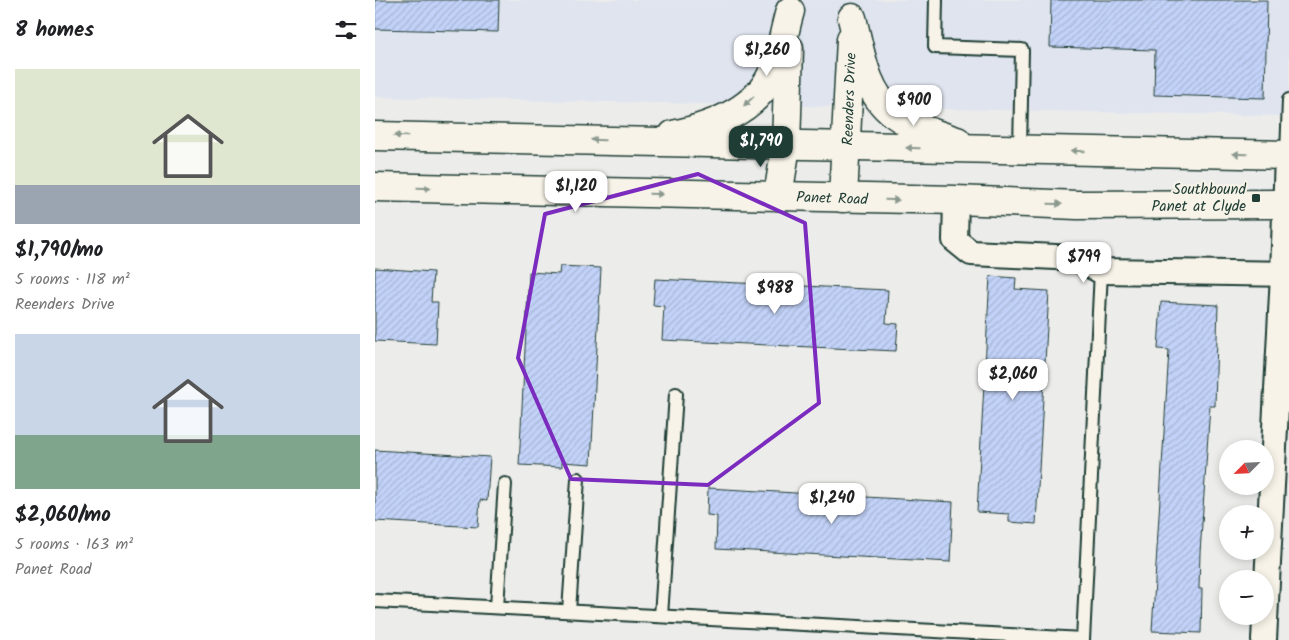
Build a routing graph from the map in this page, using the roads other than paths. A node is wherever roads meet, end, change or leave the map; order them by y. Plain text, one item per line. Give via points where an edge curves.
1 (936, 0) edge
2 (790, 5) edge
3 (852, 9) edge
4 (1289, 100) edge
5 (375, 136) edge
6 (647, 142) junction
7 (786, 146) junction
8 (847, 146) junction
9 (980, 149) junction
10 (1020, 149) junction
11 (1288, 155) edge
12 (375, 187) edge
13 (778, 196) junction
14 (843, 198) junction
15 (955, 200) junction
16 (1287, 204) edge
17 (1101, 271) junction
18 (1286, 274) edge
19 (676, 394) dead end
20 (577, 478) dead end
21 (505, 484) dead end
22 (375, 601) edge
23 (497, 607) junction
24 (569, 611) junction
25 (661, 616) junction
26 (1083, 640) edge
27 (1264, 640) edge

1 - 10 lane via 935,47 1022,50
2 -> 6 street via 772,75 750,102 724,119
2 - 7 street
3 - 8 street, Reenders Drive
3 - 9 street via 875,94 892,113 919,128
4 - 11 lane
6 -> 5 street
6 - 7 street
7 - 8 street
7 - 13 street
9 -> 8 street
8 - 14 street, Reenders Drive
9 - 10 street
11 -> 10 street
11 - 16 street
12 -> 13 street, Panet Road
13 - 14 street, Panet Road
14 -> 15 street, Panet Road
15 -> 16 street, Panet Road via 1077,205
15 - 17 street via 955,240 971,253 1077,258
16 - 18 street
17 - 18 street
17 - 26 lane
18 - 27 street
19 - 25 lane
20 - 24 lane
21 - 23 lane
22 - 23 lane
23 - 24 lane
24 - 25 lane
25 - 26 lane

